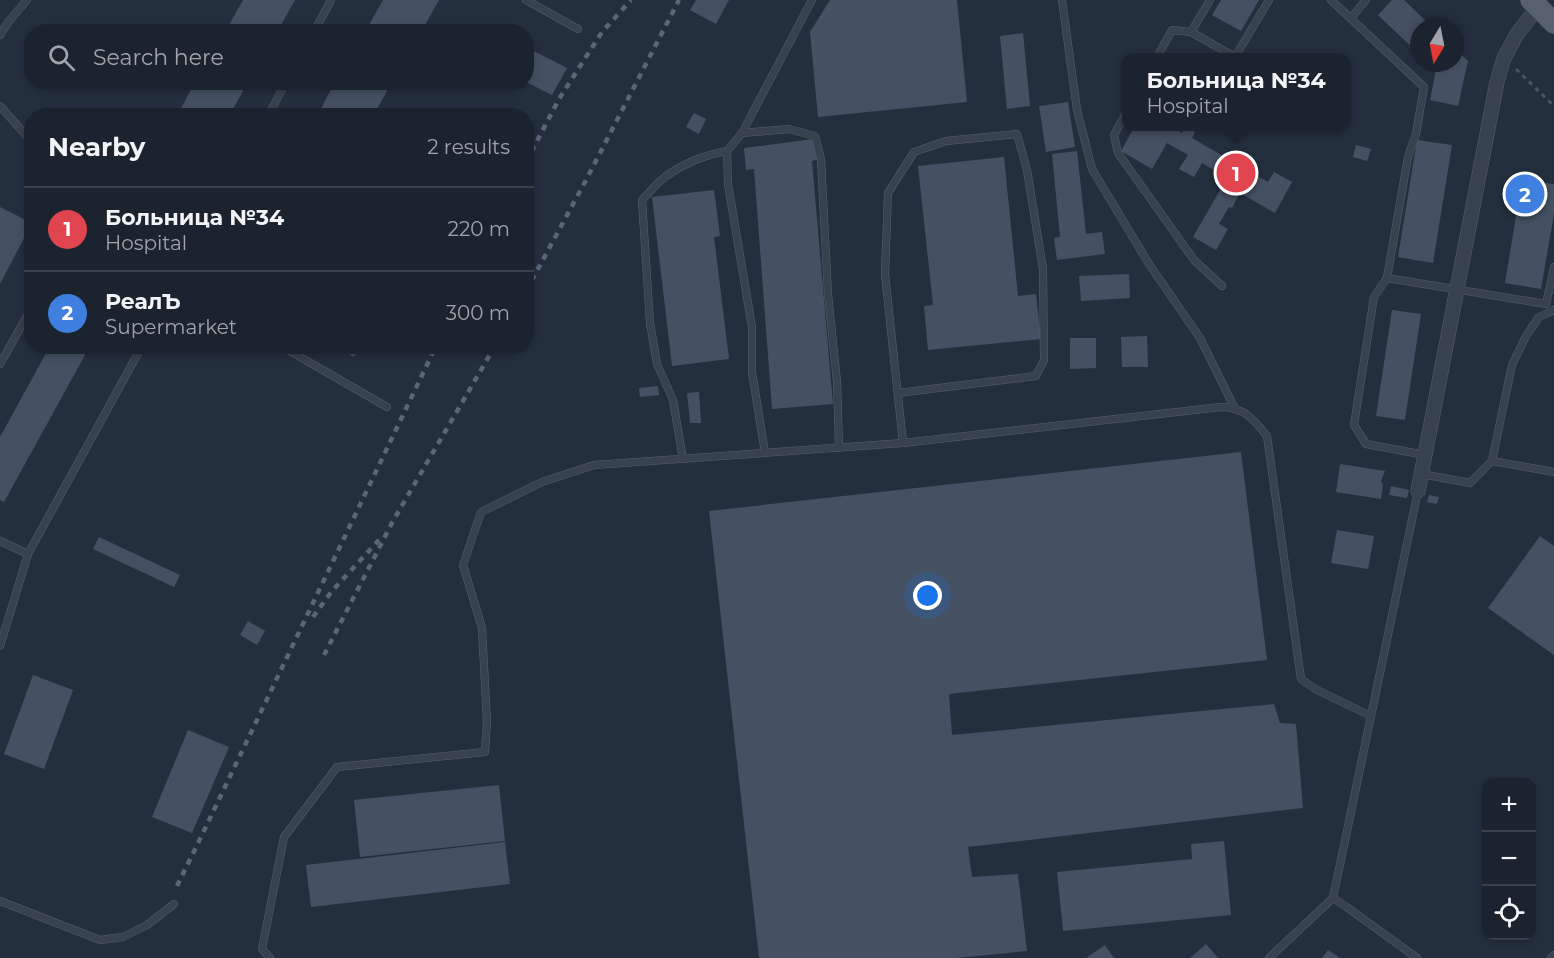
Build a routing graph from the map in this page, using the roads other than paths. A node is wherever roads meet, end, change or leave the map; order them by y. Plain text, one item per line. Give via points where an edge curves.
1 (27, 0) edge
2 (331, 0) edge
3 (526, 0) edge
4 (812, 0) edge
5 (1062, 0) edge
6 (1210, 0) edge
7 (1269, 0) edge
8 (1331, 0) edge
9 (1366, 0) edge
10 (1538, 2) edge
11 (1351, 18) junction
12 (1554, 23) edge
13 (318, 24) edge
14 (578, 29) dead end
15 (1191, 32) junction
16 (0, 35) edge
17 (1159, 53) edge
18 (1228, 53) edge
19 (1237, 53) edge
20 (282, 90) edge
21 (0, 106) edge
22 (272, 108) edge
23 (1122, 120) edge
24 (24, 133) edge
25 (742, 133) junction
26 (727, 150) junction
27 (1554, 267) edge
28 (1387, 278) junction
29 (1222, 286) dead end
30 (1457, 290) junction
31 (1546, 304) junction
32 (1554, 310) edge
33 (1539, 317) junction
34 (24, 321) edge
35 (138, 354) edge
36 (294, 354) edge
37 (0, 364) edge
38 (898, 393) junction
39 (387, 407) dead end
40 (1234, 407) junction
41 (903, 443) junction
42 (839, 448) junction
43 (765, 453) junction
44 (1425, 455) junction
45 (683, 459) junction
46 (1492, 461) junction
47 (1554, 472) edge
48 (1421, 474) junction
49 (1418, 491) joint
50 (0, 541) edge
51 (28, 554) junction
52 (0, 646) edge
53 (1371, 716) junction
54 (1333, 898) junction
55 (0, 901) edge
56 (174, 904) dead end
57 (270, 958) edge
58 (1269, 958) edge
59 (1417, 958) edge

1 - 16 lane
2 - 13 lane
3 - 14 lane
4 - 25 lane
5 - 40 lane via 1077,110 1092,169 1149,264 1200,338
6 - 15 lane
7 - 19 lane
8 - 11 lane
9 - 11 lane
10 - 12 main road
10 - 30 street via 1504,57
11 - 28 lane via 1424,87
15 - 17 lane via 1172,30
15 - 18 lane
20 - 22 lane
21 - 24 lane
23 - 29 lane via 1114,135 1118,153 1194,260
25 - 26 lane
25 - 42 lane via 789,129 815,136 821,159
26 - 43 lane via 728,184 752,327 752,372
26 - 45 lane via 682,166 642,200 650,323 657,364 673,400
27 - 31 lane
28 - 30 lane
28 - 44 lane via 1374,297 1354,425 1366,444
30 - 31 lane
30 - 44 street
31 - 33 lane
32 - 33 lane
33 - 46 lane via 1512,365
34 - 37 lane
35 - 51 lane
36 - 39 lane
38 - 38 lane via 885,274 888,194 914,152 946,141 1017,135 1027,170 1043,268 1044,360 1036,376
38 - 41 lane
40 - 41 lane
40 - 53 lane via 1252,417 1268,436 1301,679
41 - 42 lane
42 - 43 lane
43 - 45 lane
44 - 48 street
45 - 57 lane via 594,465 542,482 481,512 463,565 483,628 485,752 337,767 284,837 262,949
46 - 47 lane
46 - 48 lane via 1470,483
48 - 49 street
49 - 53 lane
50 - 51 lane
51 - 52 lane
53 - 54 lane
54 - 58 lane
54 - 59 lane
55 - 56 lane via 100,940 123,937

